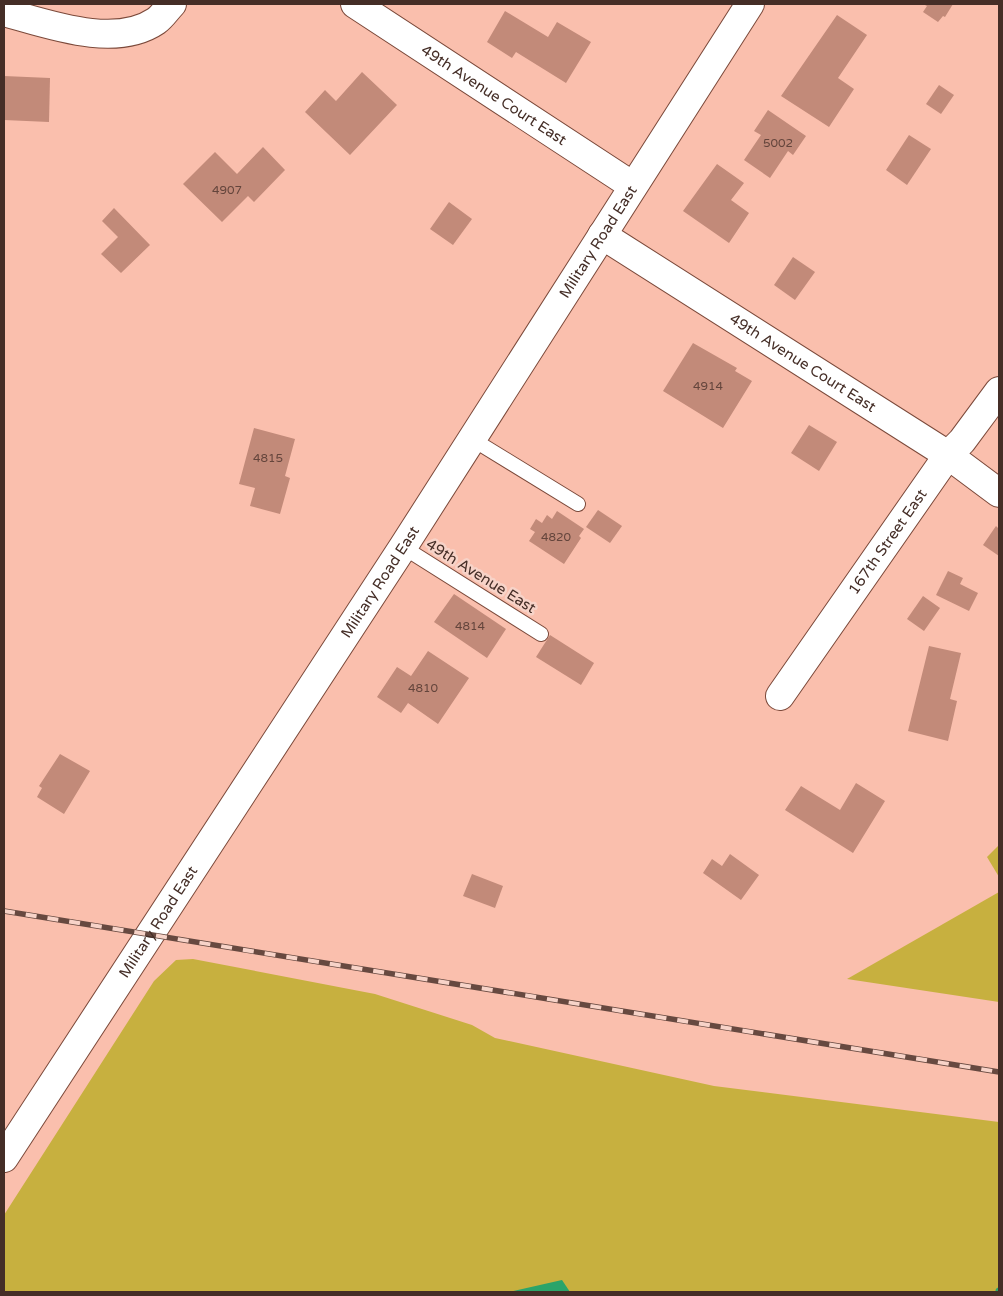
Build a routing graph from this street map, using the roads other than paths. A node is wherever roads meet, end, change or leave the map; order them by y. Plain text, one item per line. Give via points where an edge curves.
1 (172, 4) edge
2 (355, 4) edge
3 (750, 4) edge
4 (4, 12) edge
5 (633, 186) junction
6 (602, 235) junction
7 (999, 391) edge
8 (472, 439) junction
9 (948, 455) junction
10 (999, 492) edge
11 (578, 504) dead end
12 (403, 547) junction
13 (541, 634) dead end
14 (780, 696) dead end
15 (4, 1158) edge

1 - 4 street via 157,20 122,34 64,29
2 - 5 street, 49th Avenue Court East
3 - 5 street, Military Road East
5 - 6 street, Military Road East
6 - 8 street, Military Road East
6 - 9 street, 49th Avenue Court East
7 - 9 street, 167th Street East
8 - 11 lane
8 - 12 street, Military Road East
9 - 10 street, 49th Avenue Court East
9 - 14 street, 167th Street East
12 - 13 lane, 49th Avenue East
12 - 15 street, Military Road East

